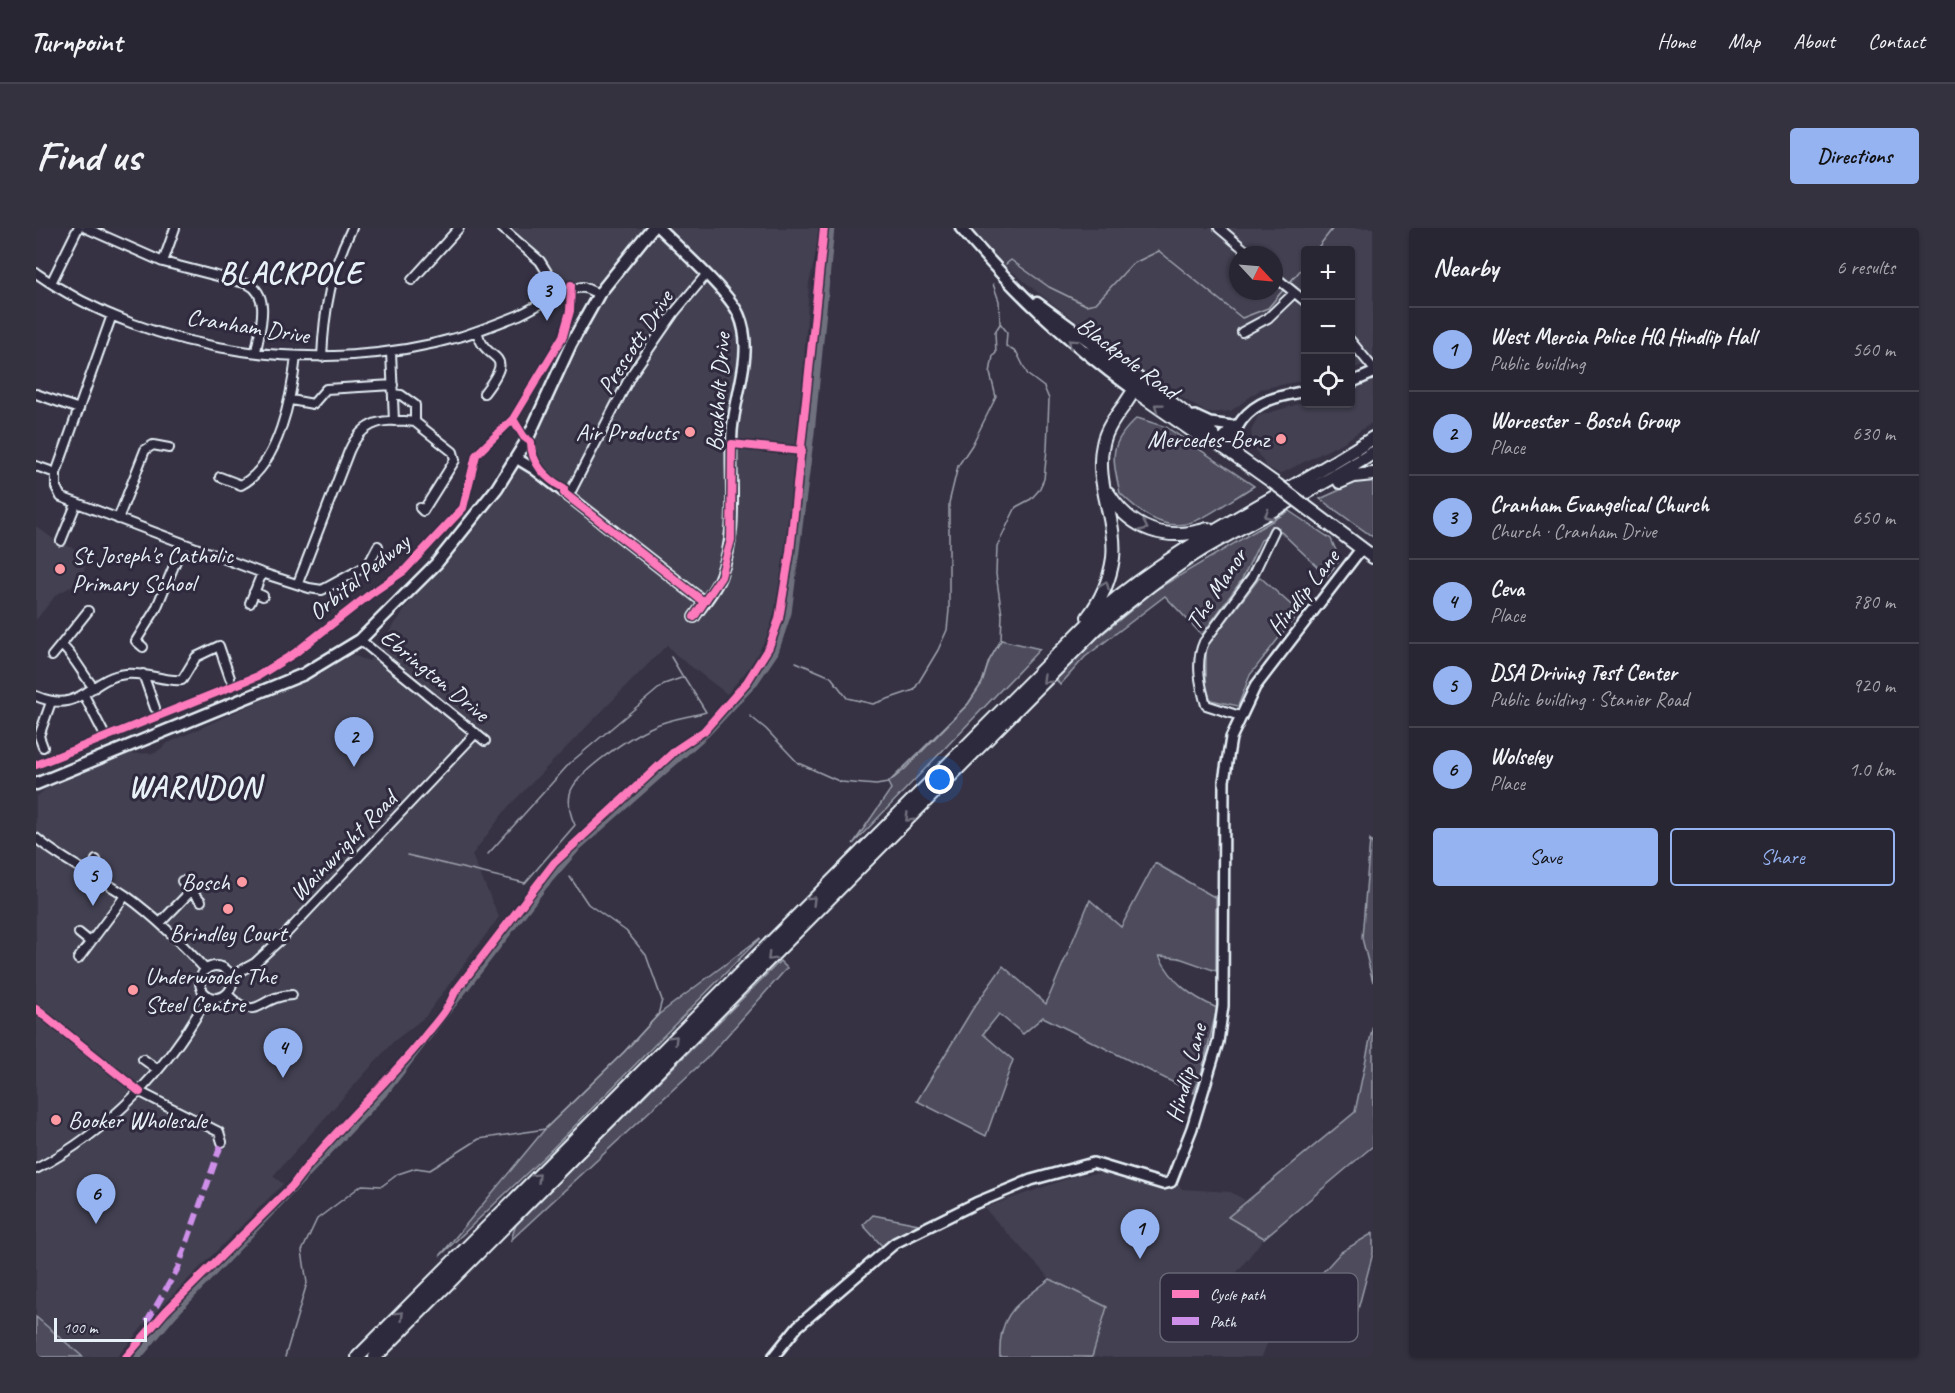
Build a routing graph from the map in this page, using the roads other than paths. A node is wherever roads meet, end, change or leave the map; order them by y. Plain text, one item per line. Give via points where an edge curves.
1 (78, 228) edge
2 (86, 228) edge
3 (175, 228) edge
4 (352, 228) edge
5 (459, 228) edge
6 (502, 228) edge
7 (652, 228) edge
8 (659, 228) edge
9 (961, 228) edge
10 (1219, 228) edge
11 (1240, 246) edge
12 (163, 262) junction
13 (36, 273) edge
14 (705, 276) junction
15 (411, 280) dead end
16 (51, 283) junction
17 (1283, 284) edge
18 (1291, 290) junction
19 (560, 293) junction
20 (599, 294) junction
21 (1022, 294) junction
22 (1303, 300) edge
23 (112, 315) junction
24 (477, 331) junction
25 (1242, 332) dead end
26 (1092, 343) junction
27 (1355, 346) edge
28 (256, 352) junction
29 (391, 352) junction
30 (296, 356) junction
31 (322, 357) junction
32 (1373, 368) edge
33 (1373, 373) edge
34 (1355, 381) edge
35 (393, 385) junction
36 (1148, 385) junction
37 (1134, 390) junction
38 (488, 392) dead end
39 (1301, 393) edge
40 (36, 394) edge
41 (393, 394) junction
42 (291, 400) junction
43 (79, 409) junction
44 (1182, 411) junction
45 (394, 421) junction
46 (415, 422) junction
47 (1237, 424) junction
48 (1373, 438) edge
49 (1222, 446) junction
50 (169, 448) dead end
51 (1373, 453) edge
52 (516, 458) junction
53 (36, 466) edge
54 (56, 473) junction
55 (1373, 474) edge
56 (220, 477) dead end
57 (1324, 485) junction
58 (1104, 486) junction
59 (568, 497) junction
60 (76, 504) junction
61 (420, 508) dead end
62 (118, 519) junction
63 (1223, 526) junction
64 (1274, 531) dead end
65 (61, 541) dead end
66 (183, 544) junction
67 (378, 546) dead end
68 (1361, 549) junction
69 (1373, 557) edge
70 (261, 573) junction
71 (298, 583) junction
72 (254, 592) junction
73 (263, 596) dead end
74 (704, 602) junction
75 (250, 603) dead end
76 (88, 611) dead end
77 (694, 617) dead end
78 (1075, 635) junction
79 (360, 640) junction
80 (61, 645) junction
81 (143, 647) dead end
82 (52, 656) dead end
83 (142, 674) junction
84 (230, 678) dead end
85 (94, 688) junction
86 (84, 695) junction
87 (36, 696) edge
88 (51, 702) junction
89 (155, 708) dead end
90 (1240, 716) junction
91 (103, 732) dead end
92 (476, 733) junction
93 (485, 741) dead end
94 (43, 747) dead end
95 (36, 784) edge
96 (36, 838) edge
97 (96, 860) dead end
98 (91, 874) junction
99 (182, 881) dead end
100 (191, 891) junction
101 (125, 896) junction
102 (201, 901) dead end
103 (160, 923) junction
104 (79, 933) dead end
105 (90, 942) junction
106 (78, 959) dead end
107 (206, 970) junction
108 (231, 976) junction
109 (227, 994) junction
110 (292, 995) dead end
111 (208, 996) junction
112 (143, 1059) dead end
113 (158, 1070) junction
114 (140, 1092) junction
115 (222, 1142) dead end
116 (36, 1169) edge
117 (358, 1357) edge
118 (375, 1357) edge
119 (773, 1357) edge

1 - 16 street
2 - 12 street
3 - 12 street
4 - 31 street via 331,281
5 - 15 street
6 - 19 street via 540,261
7 - 20 main road
8 - 14 street, Buckholt Drive
9 - 21 main road, Blackpole Road
10 - 11 street
12 - 28 street via 256,289 262,302
13 - 16 street, Cranham Drive
14 - 59 street, Prescott Drive via 632,375
14 - 74 street, Buckholt Drive via 738,311 745,333 732,430 731,540 721,577
16 - 23 street, Cranham Drive
17 - 18 street
18 - 22 street
18 - 25 street via 1268,318
19 - 20 street, Cranham Drive via 583,287
19 - 24 street, Cranham Drive
20 - 52 main road
21 - 26 main road, Blackpole Road
37 -> 21 main road, Blackpole Road via 1081,351
23 - 28 street, Cranham Drive via 179,337
23 - 43 street
24 - 29 street, Cranham Drive
24 - 38 street via 481,343 498,357 500,364
26 - 36 main road, Blackpole Road
26 - 37 main road via 1099,355 1134,383
27 - 32 street
28 - 30 street, Cranham Drive
29 - 31 street, Cranham Drive
29 - 35 street
30 - 31 street, Cranham Drive
30 - 42 street
33 - 34 street
35 - 41 street
35 - 42 street via 326,389 313,404
36 - 37 main road
36 - 44 main road, Blackpole Road
49 -> 37 main road, Blackpole Road via 1200,436
37 - 58 main road via 1103,443 1100,463
39 - 47 street via 1268,400
40 - 43 street
41 - 45 street
41 - 46 street via 415,405
42 - 56 street via 280,432 251,479 241,485
43 - 54 street
44 - 47 street via 1210,423
44 - 49 main road, Blackpole Road
45 - 46 street
45 - 71 street via 369,425 355,438
46 - 61 street via 453,452 455,460 423,511
47 - 49 street
48 - 63 main road
49 - 68 main road, Blackpole Road, bridge
50 - 62 street via 153,445 144,450
51 - 57 main road
52 - 59 street
52 - 79 main road via 459,537 420,582
53 - 54 street
54 - 60 street via 59,494
55 - 57 main road
57 -> 118 main road via 1206,548 1139,592 1096,629
58 -> 63 main road via 1130,520 1152,531 1185,534
78 -> 58 main road via 1098,600 1113,558
59 - 74 street
60 - 62 street
60 - 65 street
62 - 66 street
63 - 78 main road via 1125,590
64 - 90 street, The Manor via 1252,578 1199,652 1206,705
66 - 70 street
66 - 81 street via 156,609 136,641
67 - 71 street via 368,565 322,590
68 - 69 main road, Blackpole Road
68 - 90 street, Hindlip Lane via 1256,687
70 - 71 street
70 - 72 street
72 - 73 street
72 - 75 street
74 - 77 street, Buckholt Drive
76 - 80 street
117 -> 78 main road
79 - 92 street, Ebrington Drive
79 - 95 main road via 304,675
80 - 82 street
80 - 85 street
83 - 84 street via 182,680 196,657 219,646
83 - 85 street via 124,674
83 - 89 street
85 - 86 street
86 - 88 street
86 - 91 street
87 - 88 street
88 - 94 street via 39,736
90 - 119 street, Hindlip Lane via 1224,781 1225,940 1219,1033 1171,1182 1163,1184 1093,1163 1031,1180 976,1203 896,1243 798,1326
92 - 93 street, Ebrington Drive
92 - 108 street, Wainwright Road via 281,939 255,963
96 - 98 street via 57,856
97 - 98 street
98 - 101 street
99 - 100 street
100 - 102 street
100 - 103 street
101 - 103 street
101 - 105 street
103 - 107 street
104 - 105 street
105 - 106 street
107 - 108 street via 220,967
107 - 111 street via 200,984
108 - 109 street
109 - 110 street via 241,1008 253,1009 278,995
109 - 111 street via 218,998
111 - 113 street
112 - 113 street
113 - 114 street
114 - 115 street via 219,1132
114 - 116 street via 86,1138

